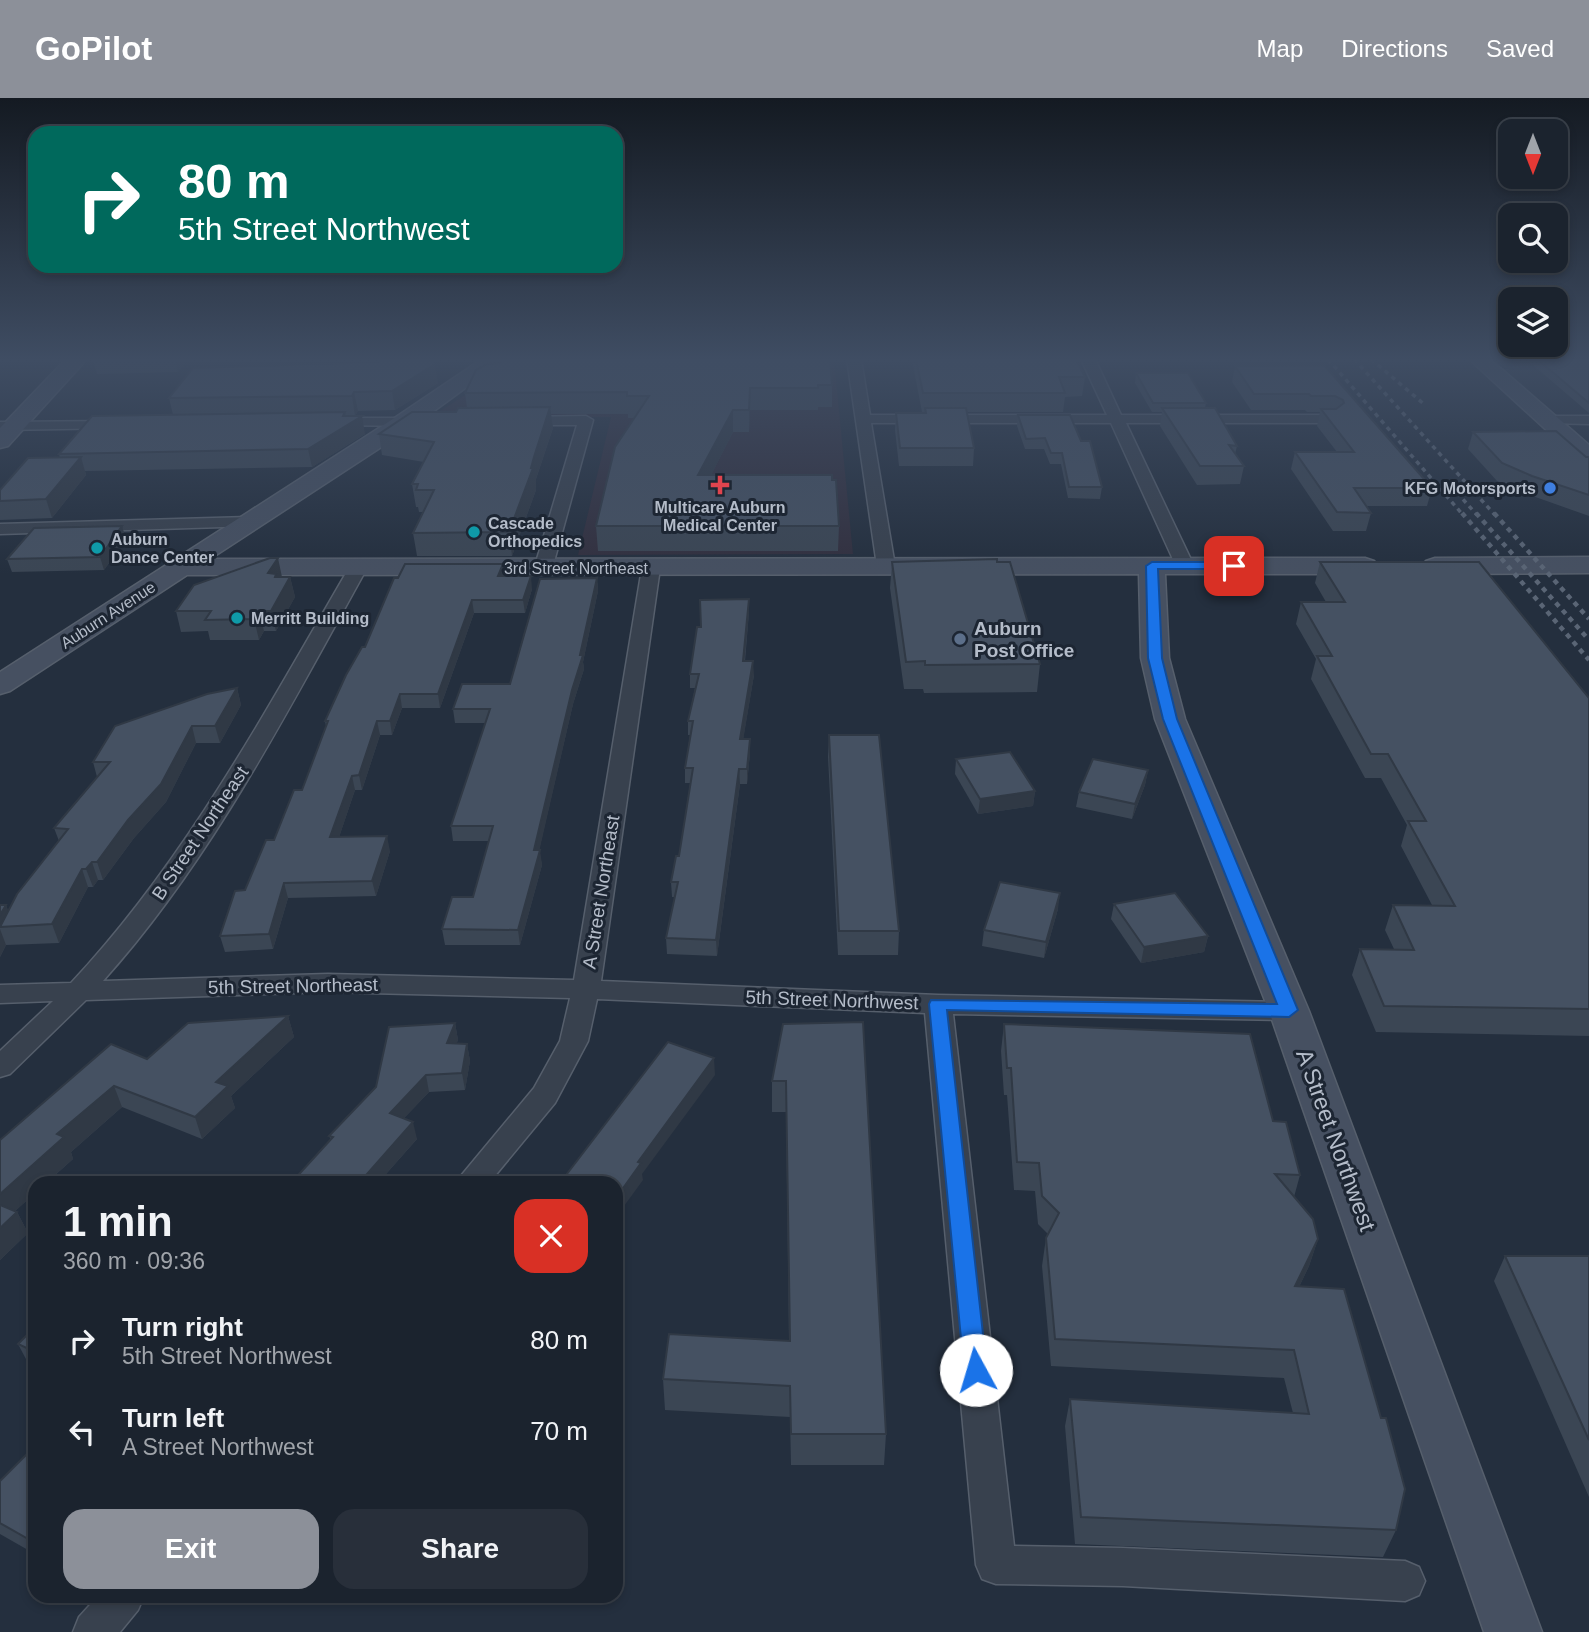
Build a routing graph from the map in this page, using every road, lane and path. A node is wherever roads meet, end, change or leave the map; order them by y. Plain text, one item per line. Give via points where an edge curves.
1 (391, 431) edge
2 (583, 431) edge
3 (864, 431) edge
4 (1123, 431) edge
5 (1560, 431) edge
6 (1589, 457) edge
7 (249, 522) junction
8 (0, 529) edge
9 (1589, 565) edge
10 (886, 566) junction
11 (1152, 566) junction
12 (1185, 566) junction
13 (181, 567) junction
14 (358, 568) junction
15 (651, 568) junction
16 (543, 569) junction
17 (117, 608) junction
18 (13, 668) edge
19 (0, 685) edge
20 (586, 989) junction
21 (82, 991) junction
22 (0, 995) edge
23 (937, 1004) junction
24 (1289, 1010) junction
25 (0, 1067) edge
26 (477, 1176) edge
27 (1405, 1581) dead end
28 (118, 1603) edge
29 (94, 1632) edge
30 (1513, 1632) edge

1 - 7 street, Auburn Avenue
2 - 16 street
3 - 10 street
4 - 12 street
5 - 6 street
7 - 8 street
7 - 13 street, Auburn Avenue
9 - 12 street, 3rd Street Northeast
10 - 11 street, 3rd Street Northeast
10 - 15 street, 3rd Street Northeast
11 - 12 street, 3rd Street Northeast
11 - 24 street, A Street Northwest via 1155,658 1170,719
13 - 14 street, 3rd Street Northeast
13 - 17 street, Auburn Avenue
14 - 16 street, 3rd Street Northeast
14 - 17 street via 199,587
14 - 21 street, B Street Northeast via 193,850
15 - 16 street, 3rd Street Northeast
15 - 20 street, A Street Northeast
17 - 18 street, Auburn Avenue
18 - 19 street, Auburn Avenue
20 - 21 street, 5th Street Northeast via 328,983
20 - 23 street, 5th Street Northwest
20 - 26 street, A Street Northeast via 574,1041 545,1095
21 - 22 street, 5th Street Northeast
21 - 25 street, B Street Northeast
23 - 24 street, 5th Street Northwest
23 - 27 street via 996,1564
24 - 30 street, A Street Northwest
28 - 29 street

